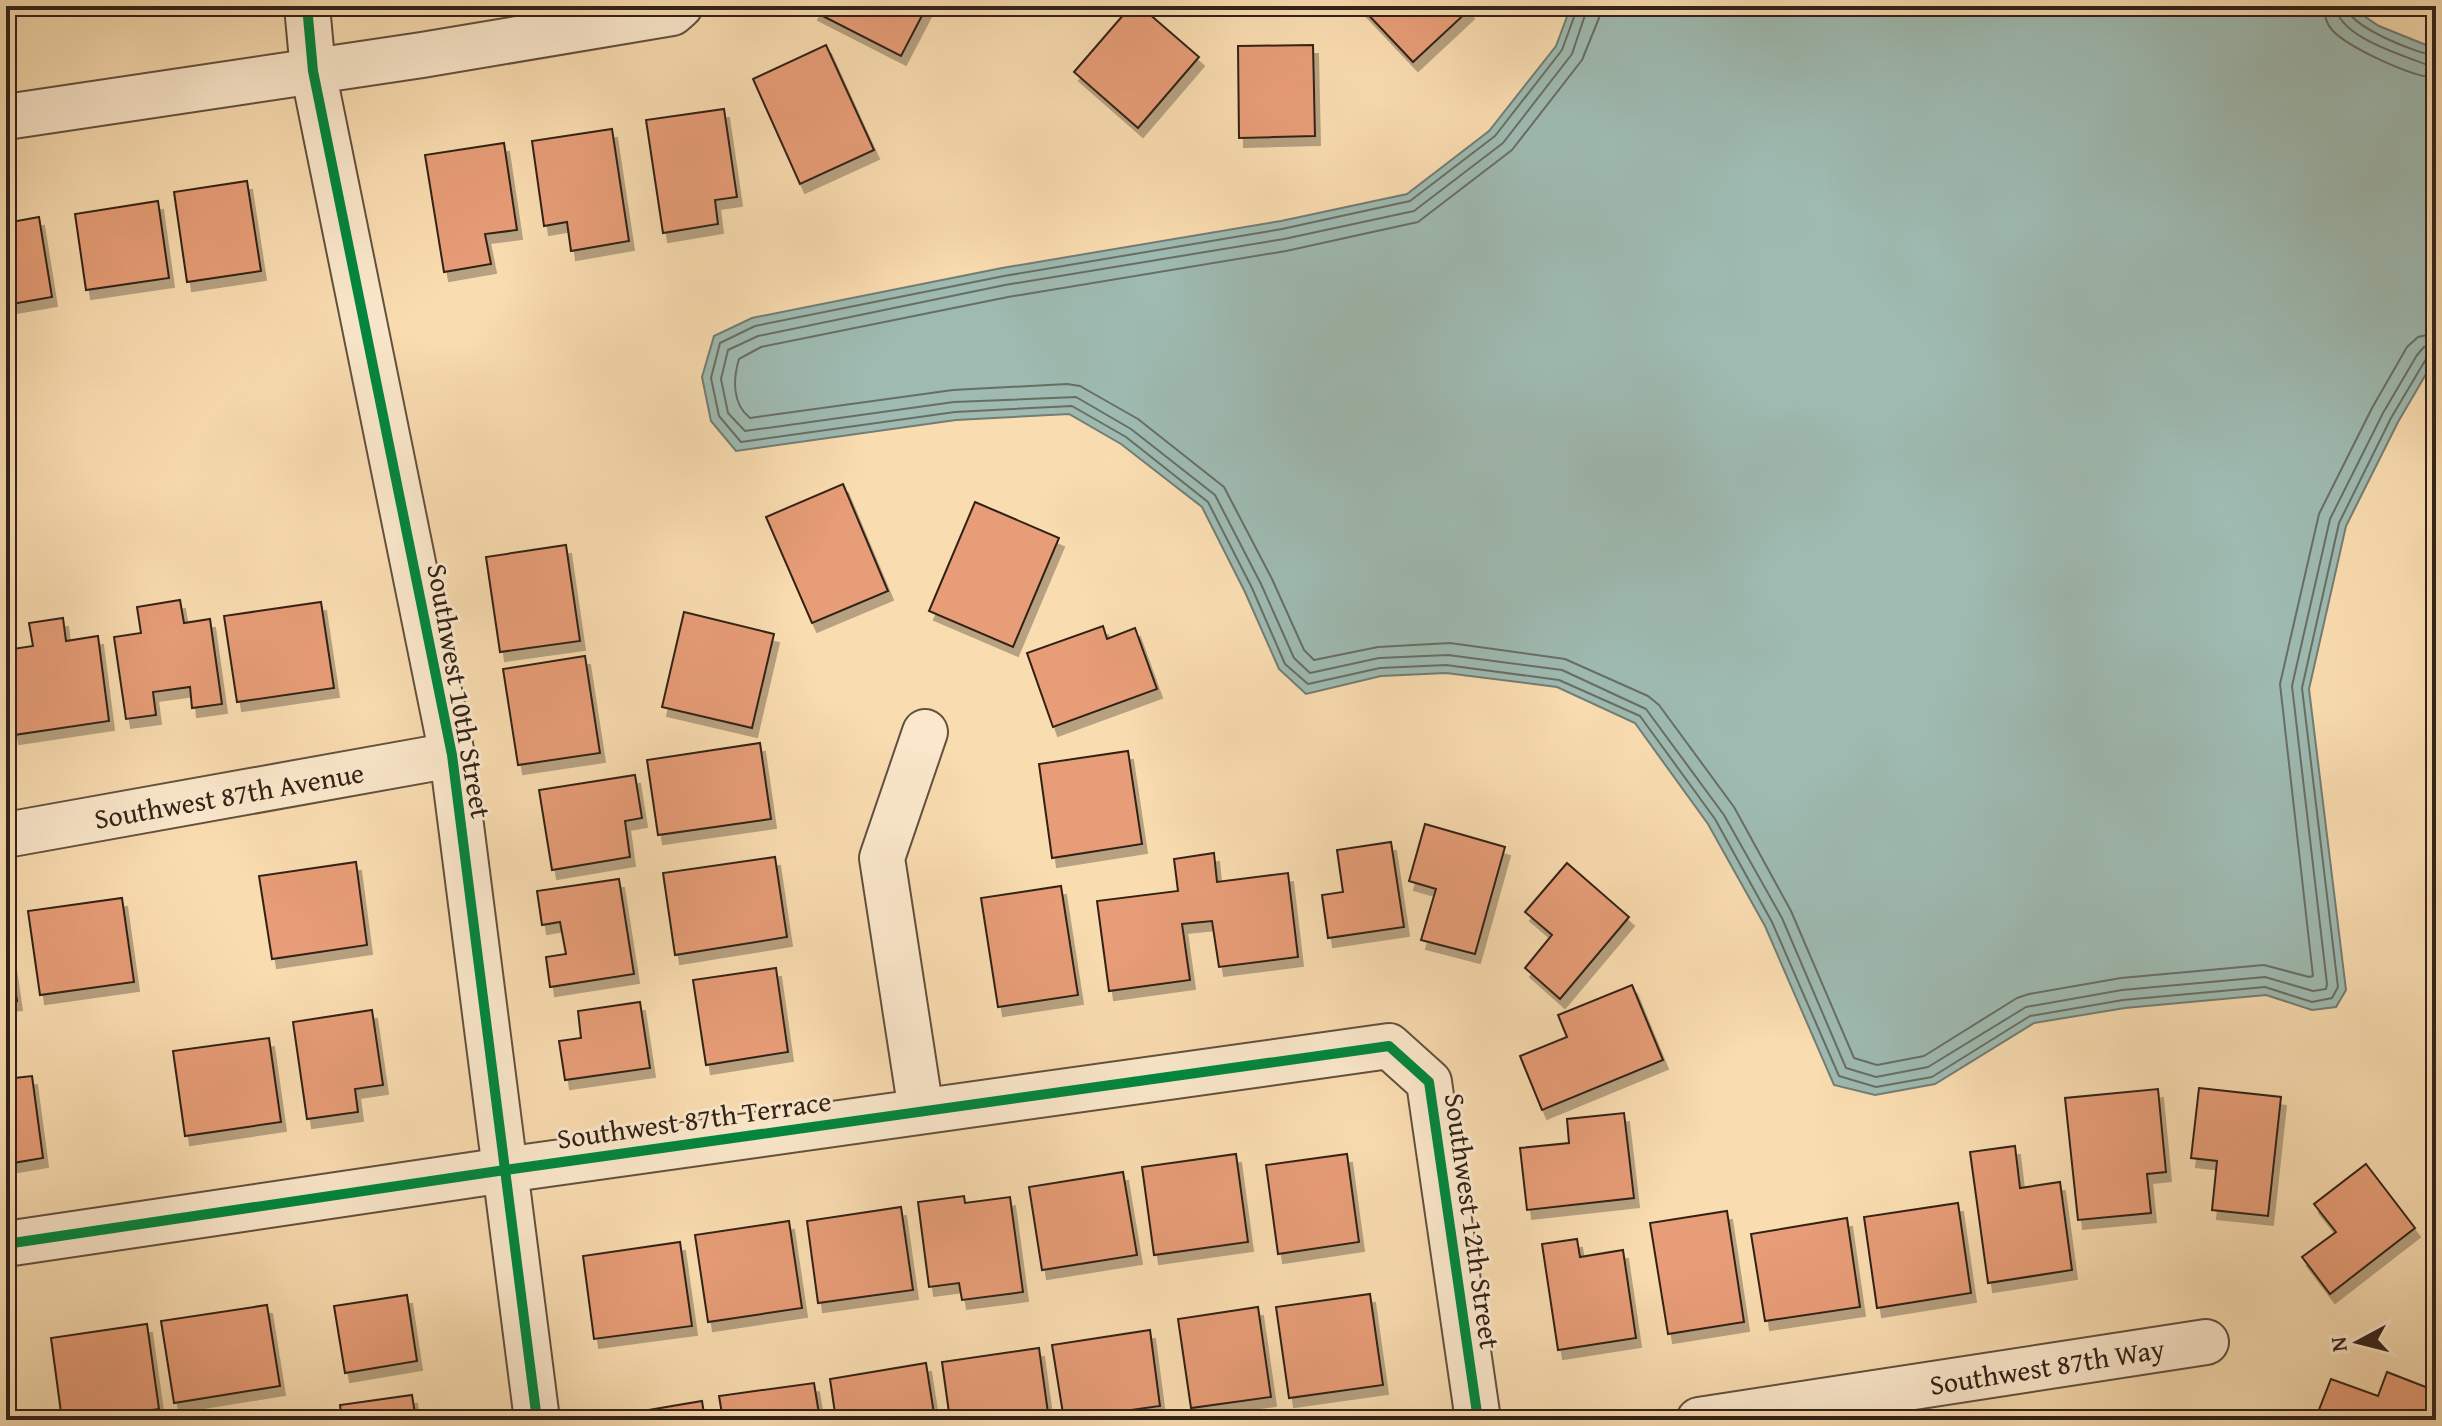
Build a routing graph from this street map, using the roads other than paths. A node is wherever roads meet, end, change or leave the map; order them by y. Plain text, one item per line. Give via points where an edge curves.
1 (307, 6) edge
2 (680, 6) edge
3 (313, 71) junction
4 (6, 117) edge
5 (925, 732) dead end
6 (452, 755) junction
7 (6, 835) edge
8 (1389, 1046) joint
9 (921, 1111) junction
10 (505, 1170) junction
11 (6, 1244) edge
12 (2206, 1342) dead end
13 (537, 1420) edge
14 (1478, 1420) edge
15 (1699, 1420) edge

1 - 3 street, Southwest 10th Street
2 - 3 street via 672,13
3 - 4 street
3 - 6 street, Southwest 10th Street
5 - 9 street via 882,858
6 - 7 street, Southwest 87th Avenue
6 - 10 street, Southwest 10th Street
8 - 9 street, Southwest 87th Terrace
8 - 14 street, Southwest 12th Street via 1429,1082
9 - 10 street, Southwest 87th Terrace
10 - 11 street, Southwest 87th Terrace
10 - 13 street, Southwest 10th Street
12 - 15 street, Southwest 87th Way

